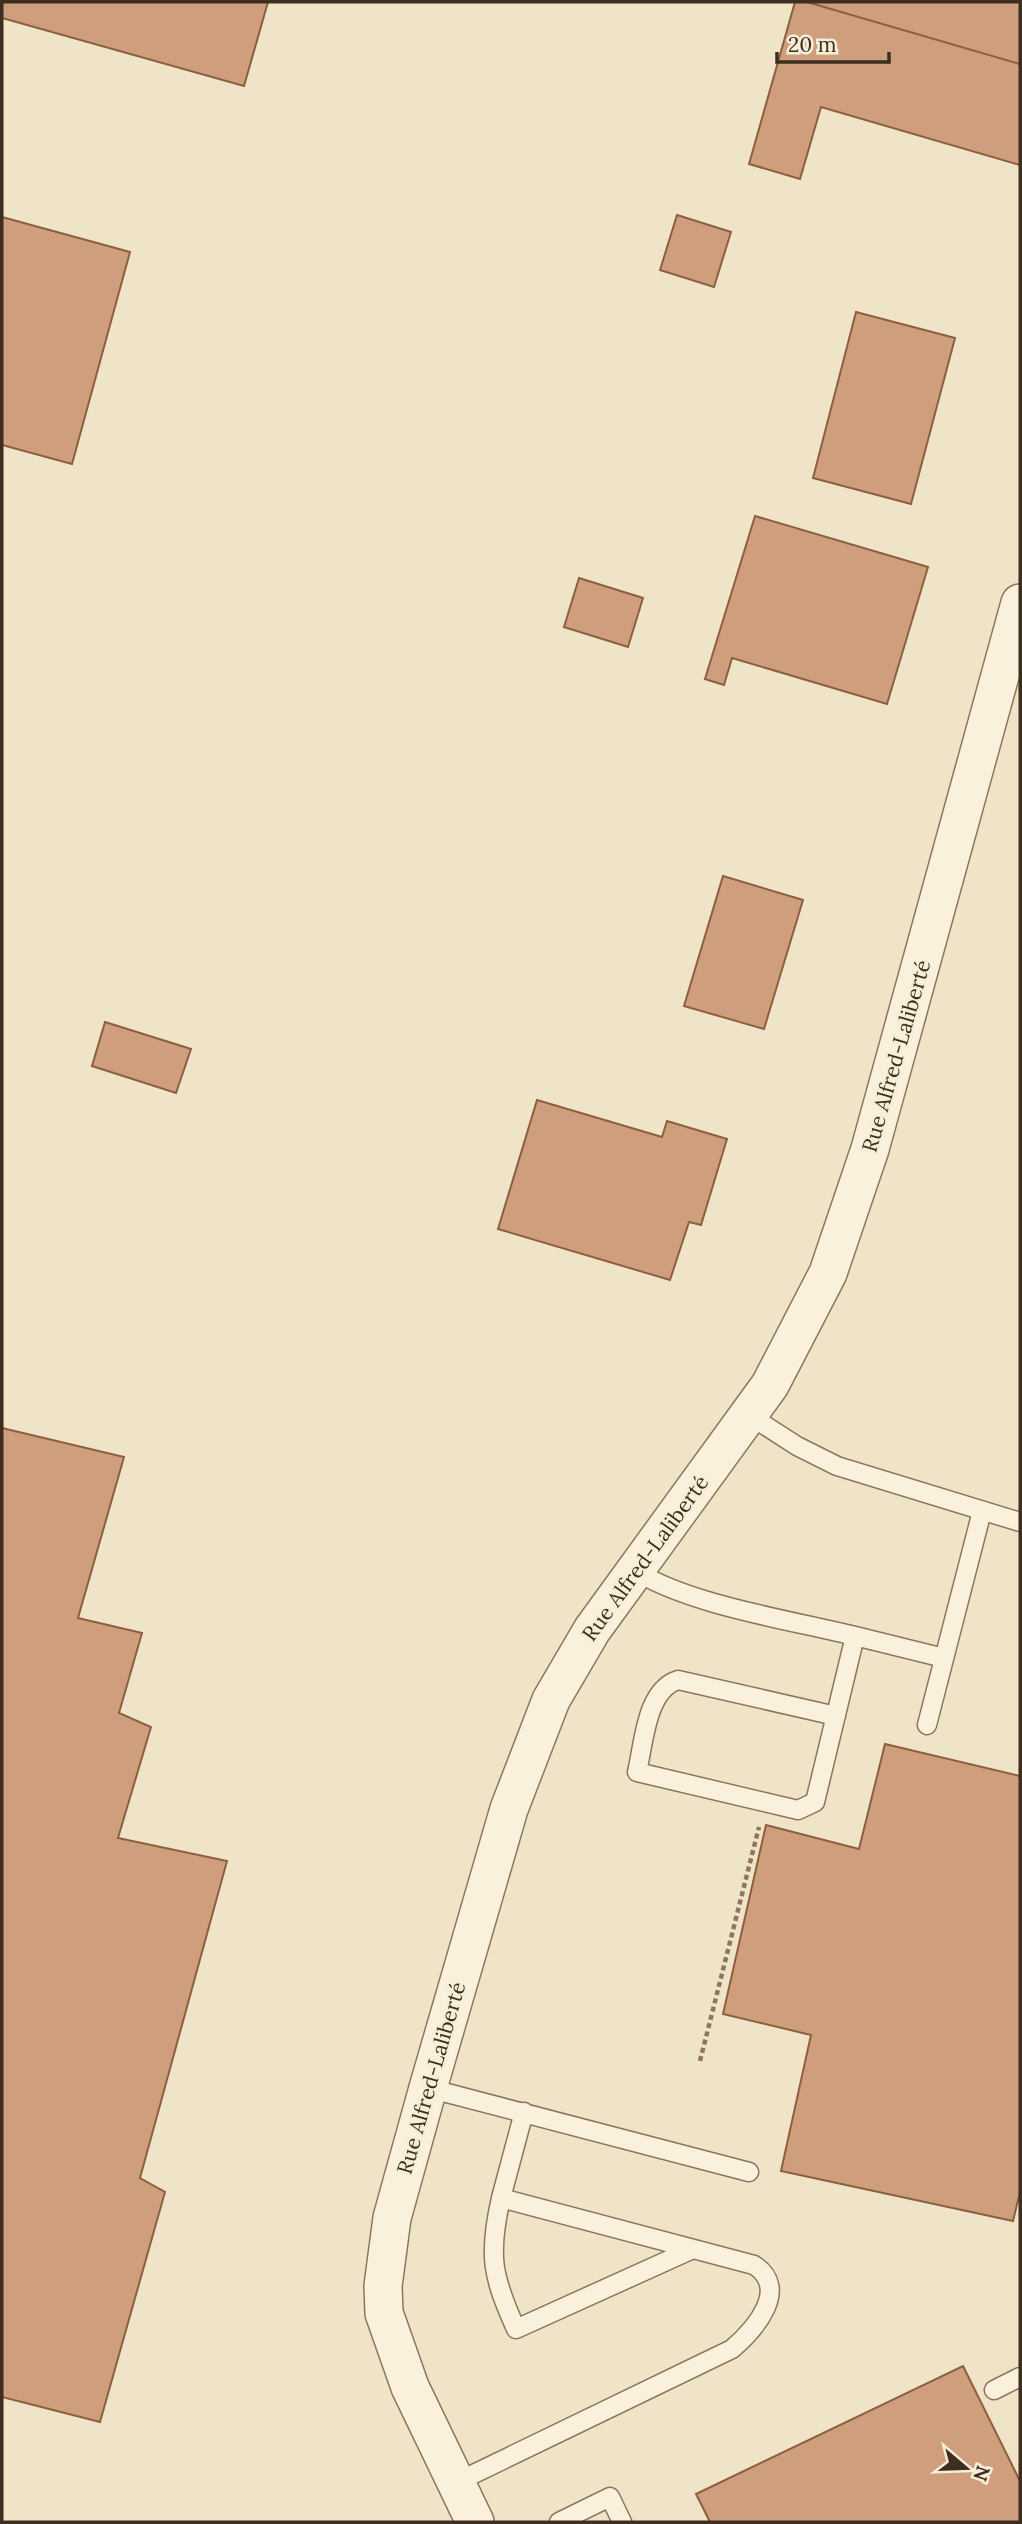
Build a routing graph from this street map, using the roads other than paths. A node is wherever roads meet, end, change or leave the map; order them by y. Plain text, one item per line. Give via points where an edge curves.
1 (1020, 603) edge
2 (749, 1415) junction
3 (982, 1511) junction
4 (1020, 1522) edge
5 (634, 1570) junction
6 (855, 1636) junction
7 (944, 1658) junction
8 (836, 1716) junction
9 (927, 1725) dead end
10 (428, 2088) junction
11 (524, 2112) junction
12 (749, 2172) dead end
13 (501, 2198) junction
14 (693, 2249) junction
15 (1020, 2377) edge
16 (994, 2390) dead end
17 (455, 2483) junction
18 (475, 2522) edge
19 (559, 2522) edge
20 (622, 2522) edge

1 - 2 street, Rue Alfred-Laliberté via 844,1234 786,1358
2 - 3 lane via 797,1447 837,1466
2 - 5 street, Rue Alfred-Laliberté
3 - 4 lane
3 - 7 lane
5 - 6 lane via 684,1594
5 - 10 street, Rue Alfred-Laliberté via 577,1652 537,1731 509,1809
6 - 7 lane
6 - 8 lane
7 - 9 lane
8 - 8 lane via 815,1802 798,1810 637,1772 657,1695 665,1684 678,1680
10 - 11 lane
10 - 17 street, Rue Alfred-Laliberté via 392,2218 384,2314 405,2375
11 - 12 lane
11 - 13 lane
13 - 14 lane
13 - 14 lane via 492,2253 495,2275 516,2329
14 - 17 lane via 764,2271 769,2298 753,2331 732,2349
15 - 16 lane
17 - 18 street, Rue Alfred-Laliberté
19 - 20 lane via 610,2497

